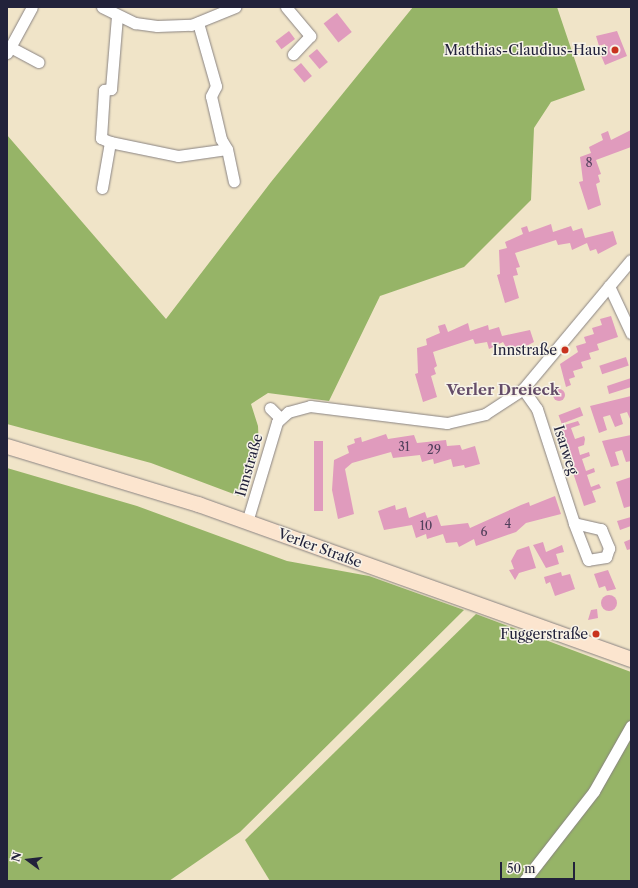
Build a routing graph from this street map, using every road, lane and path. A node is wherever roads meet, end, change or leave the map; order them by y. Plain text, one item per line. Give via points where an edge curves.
1 (32, 7) edge
2 (102, 7) edge
3 (235, 7) edge
4 (286, 7) edge
5 (118, 16) junction
6 (198, 23) junction
7 (9, 51) edge
8 (293, 54) dead end
9 (38, 62) dead end
10 (110, 142) junction
11 (227, 149) junction
12 (234, 181) dead end
13 (102, 188) dead end
14 (631, 260) edge
15 (609, 286) junction
16 (631, 333) edge
17 (523, 389) junction
18 (270, 408) dead end
19 (280, 418) junction
20 (7, 446) edge
21 (247, 522) junction
22 (574, 523) dead end
23 (631, 659) edge
24 (631, 726) edge
25 (524, 881) edge

1 - 7 street
2 - 5 street
3 - 6 street
4 - 8 street via 310,36
5 - 6 street via 157,26
5 - 10 street via 111,89 104,90 102,138
6 - 11 street via 216,86 211,96 221,139
7 - 9 street
10 - 11 street via 178,156
10 - 13 street
11 - 12 street
14 - 15 street
15 - 16 street
15 - 17 street
17 - 19 street via 498,408 458,423 310,406 298,407
17 - 22 street, Isarweg via 537,409
18 - 19 street
19 - 21 street, Innstraße
20 - 21 main road, Verler Straße via 98,471
21 - 23 main road, Verler Straße
24 - 25 street via 594,791

